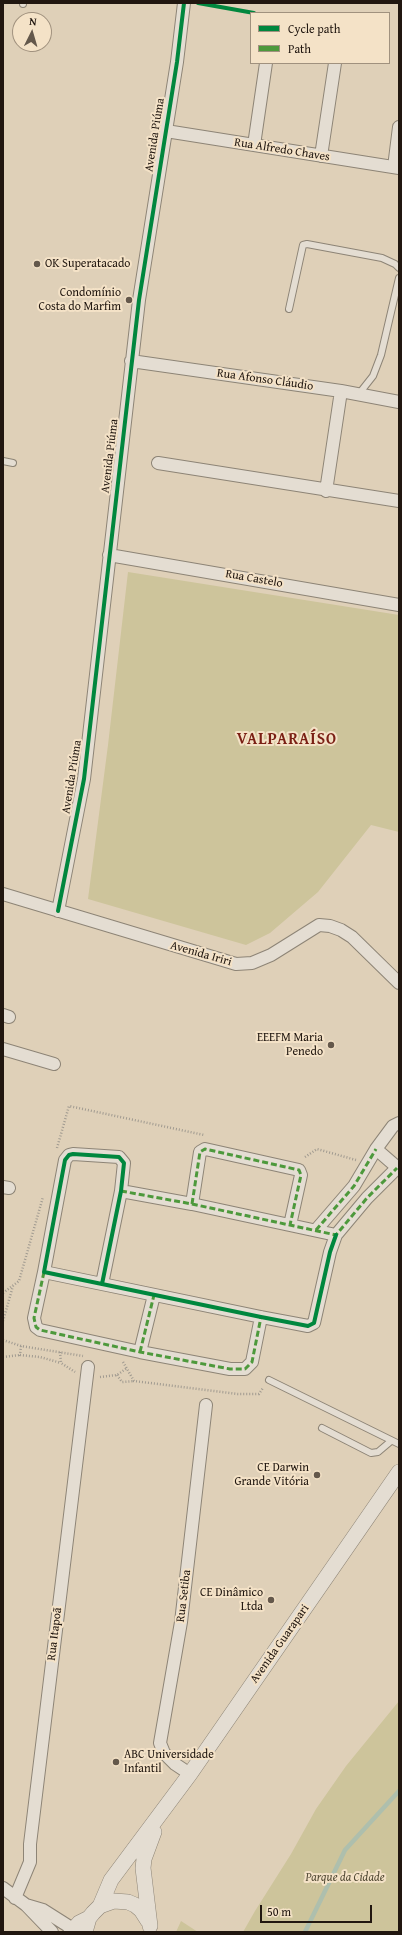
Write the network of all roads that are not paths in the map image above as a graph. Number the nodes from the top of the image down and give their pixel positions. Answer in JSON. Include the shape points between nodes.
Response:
{"nodes":[{"id":1,"x":184,"y":3,"type":"edge"},
{"id":2,"x":266,"y":64,"type":"edge"},
{"id":3,"x":335,"y":64,"type":"edge"},
{"id":4,"x":399,"y":127,"type":"edge"},
{"id":5,"x":166,"y":132,"type":"junction"},
{"id":6,"x":254,"y":145,"type":"junction"},
{"id":7,"x":321,"y":156,"type":"junction"},
{"id":8,"x":396,"y":168,"type":"edge"},
{"id":9,"x":399,"y":268,"type":"edge"},
{"id":10,"x":399,"y":278,"type":"edge"},
{"id":11,"x":289,"y":309,"type":"dead end"},
{"id":12,"x":131,"y":360,"type":"junction"},
{"id":13,"x":341,"y":391,"type":"junction"},
{"id":14,"x":358,"y":394,"type":"junction"},
{"id":15,"x":399,"y":402,"type":"edge"},
{"id":16,"x":3,"y":460,"type":"edge"},
{"id":17,"x":13,"y":463,"type":"dead end"},
{"id":18,"x":158,"y":463,"type":"dead end"},
{"id":19,"x":326,"y":491,"type":"junction"},
{"id":20,"x":399,"y":502,"type":"edge"},
{"id":21,"x":109,"y":555,"type":"junction"},
{"id":22,"x":399,"y":605,"type":"edge"},
{"id":23,"x":3,"y":894,"type":"edge"},
{"id":24,"x":58,"y":911,"type":"junction"},
{"id":25,"x":399,"y":983,"type":"edge"},
{"id":26,"x":3,"y":1049,"type":"edge"},
{"id":27,"x":54,"y":1064,"type":"dead end"},
{"id":28,"x":399,"y":1118,"type":"edge"},
{"id":29,"x":399,"y":1123,"type":"edge"},
{"id":30,"x":376,"y":1149,"type":"junction"},
{"id":31,"x":398,"y":1168,"type":"edge"},
{"id":32,"x":121,"y":1191,"type":"junction"},
{"id":33,"x":192,"y":1204,"type":"junction"},
{"id":34,"x":290,"y":1225,"type":"junction"},
{"id":35,"x":316,"y":1230,"type":"junction"},
{"id":36,"x":336,"y":1235,"type":"junction"},
{"id":37,"x":44,"y":1272,"type":"junction"},
{"id":38,"x":102,"y":1284,"type":"junction"},
{"id":39,"x":154,"y":1295,"type":"junction"},
{"id":40,"x":261,"y":1317,"type":"junction"},
{"id":41,"x":140,"y":1352,"type":"junction"},
{"id":42,"x":86,"y":1361,"type":"road end"},
{"id":43,"x":269,"y":1380,"type":"road end"},
{"id":44,"x":206,"y":1405,"type":"dead end"},
{"id":45,"x":322,"y":1428,"type":"dead end"},
{"id":46,"x":391,"y":1440,"type":"junction"},
{"id":47,"x":399,"y":1444,"type":"edge"},
{"id":48,"x":399,"y":1472,"type":"edge"},
{"id":49,"x":190,"y":1774,"type":"junction"},
{"id":50,"x":160,"y":1816,"type":"junction"},
{"id":51,"x":3,"y":1888,"type":"edge"},
{"id":52,"x":15,"y":1898,"type":"junction"},
{"id":53,"x":26,"y":1905,"type":"junction"},
{"id":54,"x":100,"y":1906,"type":"junction"},
{"id":55,"x":79,"y":1928,"type":"edge"},
{"id":56,"x":150,"y":1929,"type":"edge"},
{"id":57,"x":52,"y":1932,"type":"edge"}],
"edges":[{"from":1,"to":5,"type":"street","name":"Avenida Piúma"},
{"from":2,"to":6,"type":"street"},
{"from":3,"to":7,"type":"street"},
{"from":4,"to":8,"type":"street"},
{"from":5,"to":6,"type":"street","name":"Rua Alfredo Chaves"},
{"from":5,"to":12,"type":"street","name":"Avenida Piúma"},
{"from":6,"to":7,"type":"street","name":"Rua Alfredo Chaves"},
{"from":7,"to":8,"type":"street","name":"Rua Alfredo Chaves"},
{"from":9,"to":11,"type":"lane","via":[[382,258],[303,245]]},
{"from":10,"to":14,"type":"lane","via":[[381,355],[373,376]]},
{"from":12,"to":13,"type":"street","name":"Rua Afonso Cláudio"},
{"from":12,"to":21,"type":"street","name":"Avenida Piúma"},
{"from":13,"to":14,"type":"street","name":"Rua Afonso Cláudio"},
{"from":13,"to":19,"type":"street"},
{"from":14,"to":15,"type":"street","name":"Rua Afonso Cláudio"},
{"from":16,"to":17,"type":"lane"},
{"from":18,"to":19,"type":"street"},
{"from":19,"to":20,"type":"street"},
{"from":21,"to":22,"type":"street","name":"Rua Castelo"},
{"from":21,"to":24,"type":"street","name":"Avenida Piúma","via":[[84,779]]},
{"from":23,"to":24,"type":"street","name":"Avenida Iriri"},
{"from":24,"to":25,"type":"street","name":"Avenida Iriri","via":[[236,964],[252,963],[271,955],[319,925],[330,926],[352,938]]},
{"from":26,"to":27,"type":"street"},
{"from":28,"to":29,"type":"street"},
{"from":29,"to":30,"type":"street"},
{"from":30,"to":31,"type":"street"},
{"from":30,"to":35,"type":"street","via":[[354,1186]]},
{"from":31,"to":36,"type":"street","via":[[367,1198]]},
{"from":32,"to":33,"type":"street"},
{"from":32,"to":37,"type":"street","via":[[124,1162],[122,1159],[78,1153],[69,1155],[65,1160]]},
{"from":32,"to":38,"type":"street"},
{"from":33,"to":34,"type":"street"},
{"from":33,"to":34,"type":"street","via":[[200,1152],[212,1151],[299,1170],[301,1172]]},
{"from":34,"to":35,"type":"street"},
{"from":35,"to":36,"type":"street"},
{"from":36,"to":40,"type":"street","via":[[313,1325]]},
{"from":37,"to":38,"type":"street"},
{"from":37,"to":41,"type":"street","via":[[34,1318],[36,1327]]},
{"from":38,"to":39,"type":"street"},
{"from":39,"to":40,"type":"street"},
{"from":39,"to":41,"type":"street"},
{"from":40,"to":41,"type":"street","via":[[252,1362],[245,1369],[230,1369]]},
{"from":42,"to":52,"type":"street","name":"Rua Itapoã","via":[[30,1862]]},
{"from":43,"to":46,"type":"lane"},
{"from":44,"to":49,"type":"street","name":"Rua Setiba","via":[[181,1622],[160,1743],[164,1753]]},
{"from":45,"to":46,"type":"lane","via":[[371,1453],[378,1452]]},
{"from":46,"to":47,"type":"lane"},
{"from":48,"to":49,"type":"street","name":"Avenida Guarapari"},
{"from":49,"to":50,"type":"street","name":"Avenida Guarapari"},
{"from":50,"to":54,"type":"street","name":"Avenida Guarapari","via":[[112,1880]]},
{"from":50,"to":56,"type":"street","name":"Avenida Guarapari","via":[[142,1868]]},
{"from":51,"to":52,"type":"street"},
{"from":52,"to":53,"type":"street"},
{"from":53,"to":55,"type":"street","via":[[43,1910]]},
{"from":53,"to":57,"type":"street"},
{"from":54,"to":55,"type":"street","name":"Avenida Guarapari"},
{"from":54,"to":56,"type":"street","via":[[114,1901],[128,1902],[147,1917]]}]}
